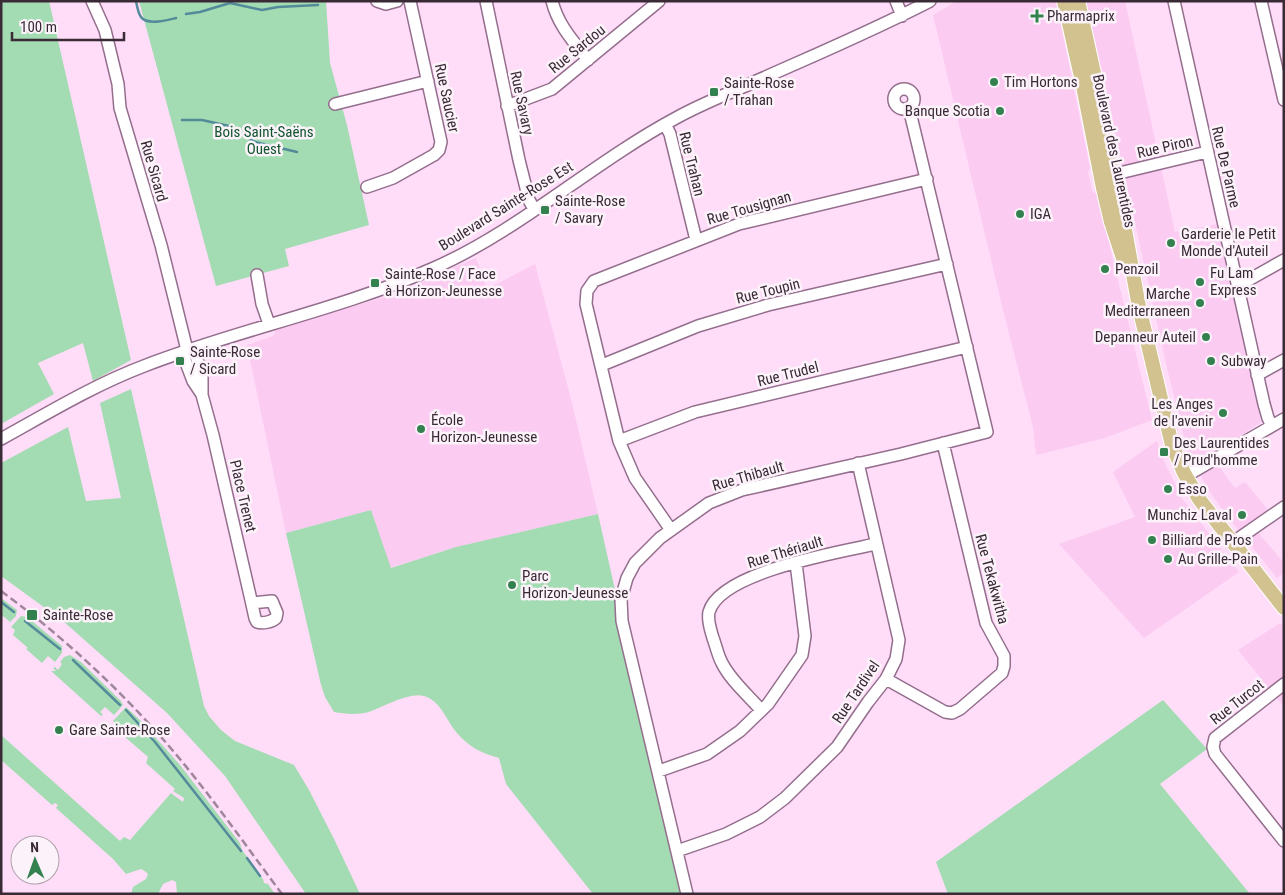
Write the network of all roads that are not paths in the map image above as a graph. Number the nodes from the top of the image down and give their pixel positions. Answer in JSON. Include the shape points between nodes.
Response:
{"nodes":[{"id":1,"x":92,"y":1,"type":"edge"},
{"id":2,"x":377,"y":1,"type":"edge"},
{"id":3,"x":397,"y":1,"type":"edge"},
{"id":4,"x":410,"y":1,"type":"edge"},
{"id":5,"x":486,"y":1,"type":"edge"},
{"id":6,"x":552,"y":1,"type":"edge"},
{"id":7,"x":659,"y":1,"type":"edge"},
{"id":8,"x":896,"y":1,"type":"edge"},
{"id":9,"x":930,"y":1,"type":"edge"},
{"id":10,"x":1064,"y":1,"type":"edge"},
{"id":11,"x":1078,"y":1,"type":"edge"},
{"id":12,"x":1174,"y":1,"type":"edge"},
{"id":13,"x":1261,"y":1,"type":"edge"},
{"id":14,"x":902,"y":16,"type":"junction"},
{"id":15,"x":588,"y":60,"type":"junction"},
{"id":16,"x":428,"y":81,"type":"junction"},
{"id":17,"x":1284,"y":100,"type":"edge"},
{"id":18,"x":334,"y":104,"type":"dead end"},
{"id":19,"x":507,"y":106,"type":"junction"},
{"id":20,"x":909,"y":108,"type":"dead end"},
{"id":21,"x":666,"y":124,"type":"junction"},
{"id":22,"x":1207,"y":152,"type":"junction"},
{"id":23,"x":1107,"y":176,"type":"junction"},
{"id":24,"x":926,"y":179,"type":"junction"},
{"id":25,"x":366,"y":187,"type":"dead end"},
{"id":26,"x":534,"y":209,"type":"junction"},
{"id":27,"x":696,"y":240,"type":"junction"},
{"id":28,"x":1284,"y":260,"type":"edge"},
{"id":29,"x":947,"y":264,"type":"junction"},
{"id":30,"x":257,"y":275,"type":"dead end"},
{"id":31,"x":1238,"y":286,"type":"junction"},
{"id":32,"x":270,"y":324,"type":"junction"},
{"id":33,"x":967,"y":347,"type":"junction"},
{"id":34,"x":187,"y":350,"type":"junction"},
{"id":35,"x":1284,"y":360,"type":"edge"},
{"id":36,"x":602,"y":365,"type":"junction"},
{"id":37,"x":1258,"y":375,"type":"junction"},
{"id":38,"x":1284,"y":419,"type":"edge"},
{"id":39,"x":1272,"y":426,"type":"junction"},
{"id":40,"x":1,"y":439,"type":"edge"},
{"id":41,"x":619,"y":441,"type":"junction"},
{"id":42,"x":943,"y":443,"type":"junction"},
{"id":43,"x":858,"y":463,"type":"junction"},
{"id":44,"x":1186,"y":476,"type":"junction"},
{"id":45,"x":1284,"y":507,"type":"edge"},
{"id":46,"x":671,"y":530,"type":"junction"},
{"id":47,"x":1232,"y":543,"type":"junction"},
{"id":48,"x":876,"y":544,"type":"junction"},
{"id":49,"x":796,"y":563,"type":"junction"},
{"id":50,"x":252,"y":603,"type":"dead end"},
{"id":51,"x":1284,"y":608,"type":"edge"},
{"id":52,"x":886,"y":679,"type":"junction"},
{"id":53,"x":1284,"y":684,"type":"edge"},
{"id":54,"x":761,"y":710,"type":"junction"},
{"id":55,"x":658,"y":772,"type":"junction"},
{"id":56,"x":1284,"y":841,"type":"edge"},
{"id":57,"x":677,"y":851,"type":"junction"},
{"id":58,"x":687,"y":894,"type":"edge"}],
"edges":[{"from":1,"to":34,"type":"street","name":"Rue Sicard","via":[[105,30],[118,84],[120,108],[161,245]]},
{"from":2,"to":3,"type":"street","via":[[386,4]]},
{"from":4,"to":16,"type":"street","name":"Rue Saucier"},
{"from":5,"to":19,"type":"street","name":"Rue Savary"},
{"from":6,"to":15,"type":"street","via":[[563,30]]},
{"from":7,"to":15,"type":"street","name":"Rue Sardou"},
{"from":8,"to":14,"type":"street"},
{"from":9,"to":14,"type":"street","name":"Boulevard Sainte-Rose Est"},
{"from":10,"to":23,"type":"main road","name":"Boulevard des Laurentides"},
{"from":11,"to":23,"type":"main road","name":"Boulevard des Laurentides","via":[[1103,129]]},
{"from":12,"to":22,"type":"street","name":"Rue De Parme"},
{"from":13,"to":17,"type":"street"},
{"from":14,"to":21,"type":"street","name":"Boulevard Sainte-Rose Est"},
{"from":15,"to":19,"type":"street","name":"Rue Sardou","via":[[552,90]]},
{"from":16,"to":18,"type":"street"},
{"from":16,"to":25,"type":"street","name":"Rue Saucier","via":[[441,142],[439,150],[434,156],[393,178]]},
{"from":19,"to":26,"type":"street","name":"Rue Savary","via":[[529,200]]},
{"from":20,"to":24,"type":"street"},
{"from":21,"to":26,"type":"street","name":"Boulevard Sainte-Rose Est"},
{"from":21,"to":27,"type":"street","name":"Rue Trahan"},
{"from":22,"to":23,"type":"street","name":"Rue Piron"},
{"from":22,"to":31,"type":"street","name":"Rue De Parme"},
{"from":23,"to":44,"type":"main road","name":"Boulevard des Laurentides","via":[[1123,219],[1139,307],[1168,430]]},
{"from":24,"to":27,"type":"street","name":"Rue Tousignan","via":[[745,222]]},
{"from":24,"to":29,"type":"street"},
{"from":26,"to":32,"type":"street","name":"Boulevard Sainte-Rose Est","via":[[435,268],[367,294]]},
{"from":27,"to":36,"type":"street","name":"Rue Tousignan","via":[[594,281],[587,290],[586,304]]},
{"from":28,"to":31,"type":"street"},
{"from":29,"to":33,"type":"street"},
{"from":29,"to":36,"type":"street","name":"Rue Toupin","via":[[768,305],[698,326]]},
{"from":30,"to":32,"type":"street","via":[[262,304]]},
{"from":31,"to":37,"type":"street","name":"Rue De Parme"},
{"from":32,"to":34,"type":"street","name":"Boulevard Sainte-Rose Est"},
{"from":33,"to":41,"type":"street","name":"Rue Trudel","via":[[696,412]]},
{"from":33,"to":42,"type":"street","name":"Rue Thibault","via":[[987,432]]},
{"from":34,"to":40,"type":"street","name":"Boulevard Sainte-Rose Est","via":[[92,389]]},
{"from":34,"to":50,"type":"street","name":"Place Trenet","via":[[193,381],[202,395],[215,441]]},
{"from":35,"to":37,"type":"street"},
{"from":36,"to":41,"type":"street","name":"Rue Tousignan"},
{"from":37,"to":39,"type":"street","name":"Rue De Parme","via":[[1266,415]]},
{"from":38,"to":39,"type":"street"},
{"from":39,"to":44,"type":"street"},
{"from":41,"to":46,"type":"street","name":"Rue Tousignan","via":[[635,478]]},
{"from":42,"to":43,"type":"street","name":"Rue Thibault"},
{"from":42,"to":52,"type":"street","name":"Rue Tekakwitha","via":[[986,623],[1004,656],[1004,666],[1002,672],[952,713]]},
{"from":43,"to":46,"type":"street","name":"Rue Thibault","via":[[742,490],[708,503]]},
{"from":43,"to":48,"type":"street","name":"Rue Tardivel"},
{"from":44,"to":47,"type":"main road","name":"Boulevard des Laurentides"},
{"from":45,"to":47,"type":"street"},
{"from":46,"to":55,"type":"street","name":"Rue Thibault","via":[[635,564],[621,599],[622,621]]},
{"from":47,"to":51,"type":"main road","name":"Boulevard des Laurentides"},
{"from":48,"to":49,"type":"street","name":"Rue Thériault"},
{"from":48,"to":52,"type":"street","name":"Rue Tardivel","via":[[899,640],[896,658]]},
{"from":49,"to":54,"type":"street","via":[[805,636],[802,655]]},
{"from":49,"to":54,"type":"street","name":"Rue Thériault","via":[[736,584],[714,601],[708,614],[722,663],[732,679]]},
{"from":52,"to":57,"type":"street","name":"Rue Tardivel","via":[[837,747],[785,798],[760,817],[726,834]]},
{"from":53,"to":56,"type":"street","name":"Rue Turcot","via":[[1215,738],[1213,747],[1215,754]]},
{"from":54,"to":55,"type":"street","via":[[707,754]]},
{"from":55,"to":57,"type":"street","name":"Rue Thibault"},
{"from":57,"to":58,"type":"street","name":"Rue Thibault"}]}
